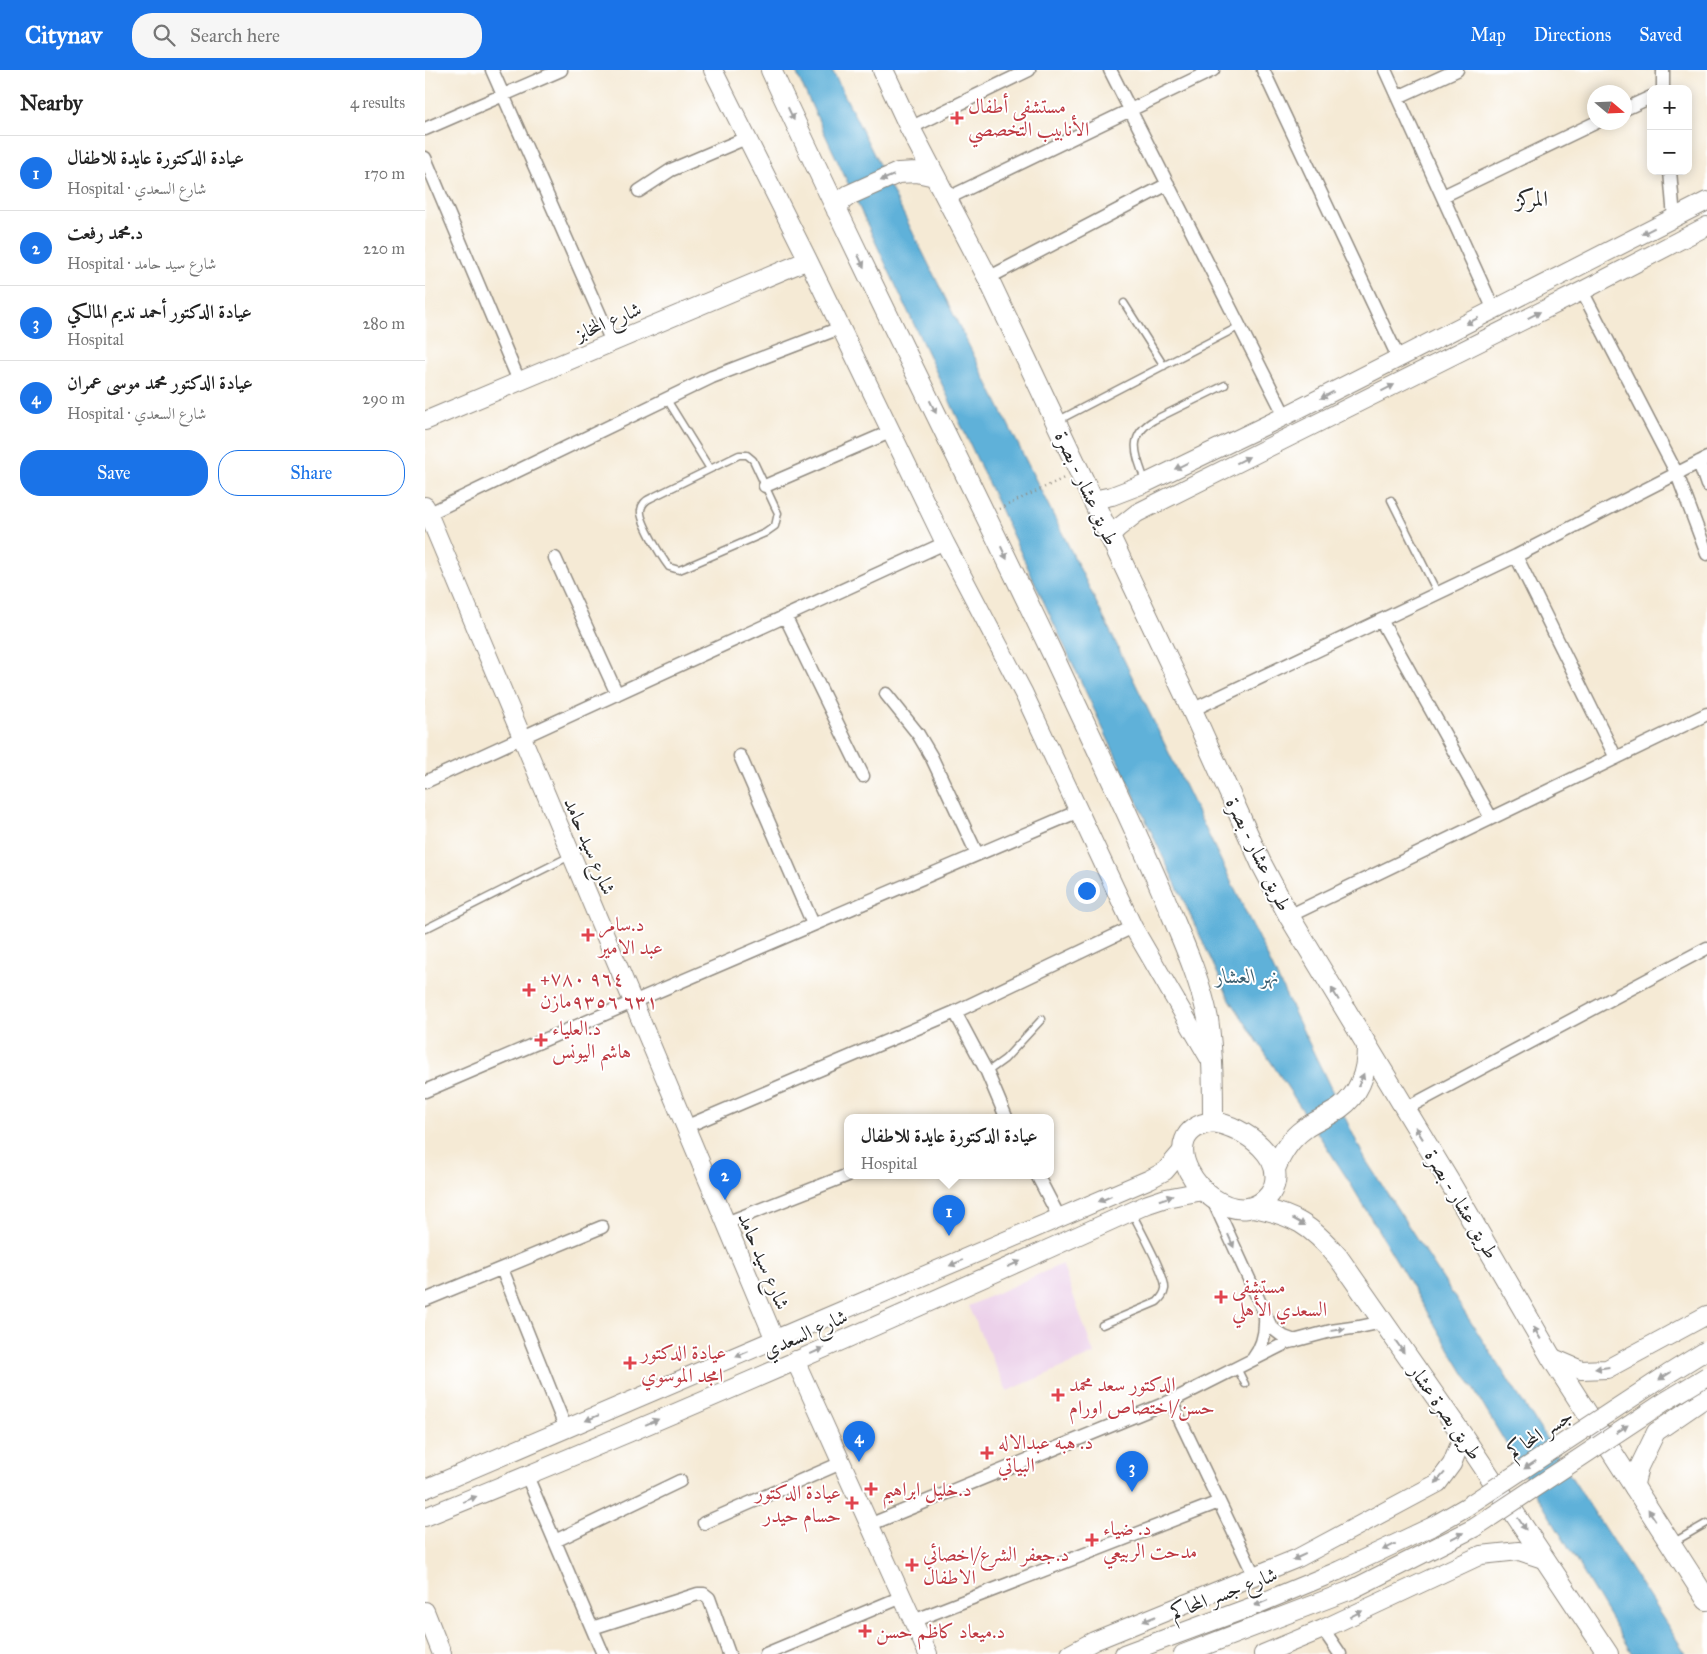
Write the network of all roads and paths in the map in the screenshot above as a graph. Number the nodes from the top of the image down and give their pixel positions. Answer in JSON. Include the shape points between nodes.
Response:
{"nodes":[{"id":1,"x":492,"y":70,"type":"edge"},
{"id":2,"x":561,"y":70,"type":"edge"},
{"id":3,"x":713,"y":70,"type":"edge"},
{"id":4,"x":771,"y":70,"type":"edge"},
{"id":5,"x":883,"y":70,"type":"edge"},
{"id":6,"x":1029,"y":70,"type":"edge"},
{"id":7,"x":1110,"y":70,"type":"edge"},
{"id":8,"x":1213,"y":70,"type":"edge"},
{"id":9,"x":1263,"y":70,"type":"edge"},
{"id":10,"x":1385,"y":70,"type":"edge"},
{"id":11,"x":1457,"y":70,"type":"edge"},
{"id":12,"x":1663,"y":70,"type":"edge"},
{"id":13,"x":1663,"y":85,"type":"edge"},
{"id":14,"x":503,"y":96,"type":"junction"},
{"id":15,"x":1398,"y":97,"type":"junction"},
{"id":16,"x":1647,"y":99,"type":"edge"},
{"id":17,"x":1632,"y":106,"type":"edge"},
{"id":18,"x":1130,"y":110,"type":"junction"},
{"id":19,"x":426,"y":127,"type":"edge"},
{"id":20,"x":1587,"y":127,"type":"edge"},
{"id":21,"x":910,"y":128,"type":"junction"},
{"id":22,"x":746,"y":138,"type":"junction"},
{"id":23,"x":425,"y":158,"type":"edge"},
{"id":24,"x":1670,"y":175,"type":"edge"},
{"id":25,"x":935,"y":176,"type":"junction"},
{"id":26,"x":1168,"y":184,"type":"junction"},
{"id":27,"x":639,"y":191,"type":"dead end"},
{"id":28,"x":1443,"y":196,"type":"junction"},
{"id":29,"x":946,"y":199,"type":"junction"},
{"id":30,"x":1707,"y":201,"type":"edge"},
{"id":31,"x":837,"y":211,"type":"junction"},
{"id":32,"x":1674,"y":218,"type":"junction"},
{"id":33,"x":1707,"y":226,"type":"edge"},
{"id":34,"x":808,"y":260,"type":"junction"},
{"id":35,"x":1571,"y":270,"type":"junction"},
{"id":36,"x":988,"y":278,"type":"junction"},
{"id":37,"x":1582,"y":291,"type":"junction"},
{"id":38,"x":1125,"y":303,"type":"dead end"},
{"id":39,"x":1494,"y":310,"type":"junction"},
{"id":40,"x":1240,"y":326,"type":"junction"},
{"id":41,"x":840,"y":328,"type":"junction"},
{"id":42,"x":612,"y":342,"type":"junction"},
{"id":43,"x":1399,"y":359,"type":"junction"},
{"id":44,"x":1164,"y":366,"type":"junction"},
{"id":45,"x":519,"y":381,"type":"junction"},
{"id":46,"x":1225,"y":385,"type":"dead end"},
{"id":47,"x":666,"y":398,"type":"junction"},
{"id":48,"x":1285,"y":416,"type":"junction"},
{"id":49,"x":425,"y":421,"type":"edge"},
{"id":50,"x":1056,"y":422,"type":"junction"},
{"id":51,"x":891,"y":432,"type":"junction"},
{"id":52,"x":1703,"y":460,"type":"edge"},
{"id":53,"x":710,"y":469,"type":"junction"},
{"id":54,"x":1677,"y":474,"type":"junction"},
{"id":55,"x":1069,"y":475,"type":"dead end"},
{"id":56,"x":1146,"y":483,"type":"junction"},
{"id":57,"x":1707,"y":485,"type":"edge"},
{"id":58,"x":765,"y":486,"type":"junction"},
{"id":59,"x":1093,"y":500,"type":"junction"},
{"id":60,"x":1391,"y":500,"type":"dead end"},
{"id":61,"x":998,"y":509,"type":"dead end"},
{"id":62,"x":427,"y":510,"type":"edge"},
{"id":63,"x":1110,"y":536,"type":"junction"},
{"id":64,"x":945,"y":543,"type":"junction"},
{"id":65,"x":1707,"y":554,"type":"edge"},
{"id":66,"x":1516,"y":556,"type":"junction"},
{"id":67,"x":555,"y":558,"type":"dead end"},
{"id":68,"x":1438,"y":594,"type":"junction"},
{"id":69,"x":785,"y":616,"type":"junction"},
{"id":70,"x":1381,"y":620,"type":"junction"},
{"id":71,"x":617,"y":694,"type":"junction"},
{"id":72,"x":886,"y":694,"type":"dead end"},
{"id":73,"x":1192,"y":710,"type":"junction"},
{"id":74,"x":1707,"y":714,"type":"edge"},
{"id":75,"x":522,"y":738,"type":"junction"},
{"id":76,"x":740,"y":756,"type":"dead end"},
{"id":77,"x":1616,"y":758,"type":"junction"},
{"id":78,"x":863,"y":776,"type":"dead end"},
{"id":79,"x":425,"y":782,"type":"edge"},
{"id":80,"x":1079,"y":811,"type":"junction"},
{"id":81,"x":1491,"y":818,"type":"junction"},
{"id":82,"x":977,"y":854,"type":"junction"},
{"id":83,"x":571,"y":855,"type":"junction"},
{"id":84,"x":1289,"y":916,"type":"junction"},
{"id":85,"x":813,"y":924,"type":"junction"},
{"id":86,"x":1133,"y":927,"type":"junction"},
{"id":87,"x":425,"y":929,"type":"edge"},
{"id":88,"x":1707,"y":948,"type":"edge"},
{"id":89,"x":633,"y":1002,"type":"junction"},
{"id":90,"x":955,"y":1012,"type":"junction"},
{"id":91,"x":1042,"y":1019,"type":"dead end"},
{"id":92,"x":1367,"y":1047,"type":"junction"},
{"id":93,"x":1212,"y":1063,"type":"junction"},
{"id":94,"x":987,"y":1072,"type":"junction"},
{"id":95,"x":425,"y":1091,"type":"edge"},
{"id":96,"x":1405,"y":1109,"type":"junction"},
{"id":97,"x":1000,"y":1114,"type":"edge"},
{"id":98,"x":1213,"y":1122,"type":"junction"},
{"id":99,"x":685,"y":1128,"type":"junction"},
{"id":100,"x":1183,"y":1150,"type":"junction"},
{"id":101,"x":1275,"y":1169,"type":"junction"},
{"id":102,"x":844,"y":1177,"type":"edge"},
{"id":103,"x":1039,"y":1179,"type":"edge"},
{"id":104,"x":1207,"y":1194,"type":"junction"},
{"id":105,"x":1253,"y":1207,"type":"junction"},
{"id":106,"x":1131,"y":1212,"type":"junction"},
{"id":107,"x":1060,"y":1219,"type":"junction"},
{"id":108,"x":726,"y":1223,"type":"junction"},
{"id":109,"x":602,"y":1227,"type":"dead end"},
{"id":110,"x":501,"y":1269,"type":"junction"},
{"id":111,"x":425,"y":1300,"type":"edge"},
{"id":112,"x":1264,"y":1314,"type":"junction"},
{"id":113,"x":1707,"y":1315,"type":"edge"},
{"id":114,"x":1383,"y":1322,"type":"junction"},
{"id":115,"x":1102,"y":1325,"type":"dead end"},
{"id":116,"x":775,"y":1340,"type":"junction"},
{"id":117,"x":1295,"y":1341,"type":"junction"},
{"id":118,"x":1707,"y":1350,"type":"edge"},
{"id":119,"x":1551,"y":1356,"type":"junction"},
{"id":120,"x":795,"y":1360,"type":"junction"},
{"id":121,"x":1251,"y":1361,"type":"junction"},
{"id":122,"x":1237,"y":1368,"type":"junction"},
{"id":123,"x":1707,"y":1376,"type":"edge"},
{"id":124,"x":1245,"y":1384,"type":"dead end"},
{"id":125,"x":1707,"y":1397,"type":"edge"},
{"id":126,"x":1171,"y":1401,"type":"junction"},
{"id":127,"x":566,"y":1429,"type":"junction"},
{"id":128,"x":1463,"y":1436,"type":"junction"},
{"id":129,"x":841,"y":1463,"type":"junction"},
{"id":130,"x":527,"y":1476,"type":"junction"},
{"id":131,"x":680,"y":1481,"type":"dead end"},
{"id":132,"x":1634,"y":1488,"type":"junction"},
{"id":133,"x":425,"y":1489,"type":"edge"},
{"id":134,"x":1219,"y":1502,"type":"junction"},
{"id":135,"x":425,"y":1517,"type":"edge"},
{"id":136,"x":704,"y":1523,"type":"dead end"},
{"id":137,"x":1707,"y":1523,"type":"edge"},
{"id":138,"x":869,"y":1525,"type":"junction"},
{"id":139,"x":555,"y":1541,"type":"junction"},
{"id":140,"x":1671,"y":1544,"type":"junction"},
{"id":141,"x":1546,"y":1560,"type":"junction"},
{"id":142,"x":1338,"y":1571,"type":"joint"},
{"id":143,"x":1254,"y":1576,"type":"junction"},
{"id":144,"x":902,"y":1597,"type":"junction"},
{"id":145,"x":1707,"y":1600,"type":"edge"},
{"id":146,"x":425,"y":1612,"type":"edge"},
{"id":147,"x":913,"y":1621,"type":"junction"},
{"id":148,"x":592,"y":1628,"type":"junction"},
{"id":149,"x":1323,"y":1629,"type":"junction"},
{"id":150,"x":442,"y":1654,"type":"edge"},
{"id":151,"x":603,"y":1654,"type":"edge"},
{"id":152,"x":729,"y":1654,"type":"edge"},
{"id":153,"x":766,"y":1654,"type":"edge"},
{"id":154,"x":928,"y":1654,"type":"edge"},
{"id":155,"x":1070,"y":1654,"type":"edge"},
{"id":156,"x":1124,"y":1654,"type":"edge"},
{"id":157,"x":1183,"y":1654,"type":"edge"},
{"id":158,"x":1263,"y":1654,"type":"edge"},
{"id":159,"x":1340,"y":1654,"type":"edge"},
{"id":160,"x":1608,"y":1654,"type":"edge"}],
"edges":[{"from":1,"to":14,"type":"street"},
{"from":2,"to":14,"type":"street"},
{"from":3,"to":22,"type":"main road"},
{"from":4,"to":31,"type":"main road","one_way":true},
{"from":5,"to":21,"type":"main road","name":"طريق عشار - بصرة"},
{"from":6,"to":21,"type":"street"},
{"from":7,"to":18,"type":"street"},
{"from":8,"to":18,"type":"street"},
{"from":9,"to":43,"type":"street"},
{"from":10,"to":15,"type":"street"},
{"from":11,"to":15,"type":"street"},
{"from":12,"to":13,"type":"street"},
{"from":14,"to":19,"type":"street"},
{"from":14,"to":42,"type":"street"},
{"from":15,"to":28,"type":"street"},
{"from":16,"to":17,"type":"street"},
{"from":18,"to":26,"type":"street"},
{"from":18,"to":29,"type":"street"},
{"from":20,"to":28,"type":"street"},
{"from":21,"to":25,"type":"main road","name":"طريق عشار - بصرة"},
{"from":22,"to":27,"type":"street","via":[[671,170]]},
{"from":22,"to":34,"type":"main road"},
{"from":23,"to":45,"type":"street"},
{"from":24,"to":32,"type":"street"},
{"from":25,"to":29,"type":"main road","name":"طريق عشار - بصرة"},
{"from":25,"to":31,"type":"main road","one_way":true,"via":[[917,172],[898,174],[849,195]]},
{"from":26,"to":36,"type":"street"},
{"from":26,"to":40,"type":"street"},
{"from":28,"to":39,"type":"street"},
{"from":29,"to":36,"type":"main road","name":"طريق عشار - بصرة"},
{"from":30,"to":32,"type":"main road"},
{"from":31,"to":93,"type":"main road","one_way":true,"via":[[1135,829],[1182,939],[1201,994]]},
{"from":32,"to":35,"type":"main road","one_way":true},
{"from":33,"to":37,"type":"main road"},
{"from":34,"to":41,"type":"main road"},
{"from":34,"to":42,"type":"main road","name":"شارع المخابز"},
{"from":35,"to":37,"type":"main road"},
{"from":35,"to":39,"type":"main road"},
{"from":36,"to":50,"type":"main road","name":"طريق عشار - بصرة"},
{"from":37,"to":54,"type":"street"},
{"from":63,"to":37,"type":"main road","one_way":true,"via":[[1143,510]]},
{"from":38,"to":44,"type":"lane"},
{"from":39,"to":43,"type":"main road","one_way":true},
{"from":40,"to":44,"type":"lane"},
{"from":40,"to":48,"type":"street"},
{"from":41,"to":47,"type":"street","via":[[712,376]]},
{"from":41,"to":51,"type":"main road"},
{"from":42,"to":45,"type":"main road","name":"شارع المخابز"},
{"from":43,"to":48,"type":"main road","one_way":true},
{"from":44,"to":50,"type":"lane"},
{"from":45,"to":49,"type":"main road","name":"شارع المخابز"},
{"from":46,"to":56,"type":"lane","via":[[1145,425],[1135,442],[1135,452]]},
{"from":47,"to":53,"type":"lane"},
{"from":47,"to":62,"type":"street"},
{"from":48,"to":56,"type":"main road","one_way":true},
{"from":50,"to":59,"type":"main road","name":"طريق عشار - بصرة"},
{"from":51,"to":58,"type":"street"},
{"from":51,"to":64,"type":"main road"},
{"from":52,"to":54,"type":"street"},
{"from":52,"to":57,"type":"street"},
{"from":53,"to":58,"type":"lane","via":[[739,455],[747,455],[753,460]]},
{"from":53,"to":58,"type":"lane","via":[[646,500],[641,509],[665,562],[673,570],[771,530],[778,513]]},
{"from":54,"to":65,"type":"street"},
{"from":54,"to":66,"type":"street"},
{"from":55,"to":61,"type":"path"},
{"from":56,"to":59,"type":"main road"},
{"from":59,"to":63,"type":"main road","name":"طريق عشار - بصرة"},
{"from":60,"to":68,"type":"lane"},
{"from":62,"to":75,"type":"main road","name":"شارع سيد حامد"},
{"from":63,"to":73,"type":"main road","name":"طريق عشار - بصرة"},
{"from":64,"to":69,"type":"street"},
{"from":64,"to":80,"type":"main road","via":[[1024,694]]},
{"from":66,"to":68,"type":"street"},
{"from":66,"to":77,"type":"street"},
{"from":67,"to":71,"type":"street"},
{"from":68,"to":70,"type":"street"},
{"from":69,"to":71,"type":"street"},
{"from":69,"to":78,"type":"street"},
{"from":70,"to":73,"type":"street"},
{"from":70,"to":81,"type":"street"},
{"from":71,"to":75,"type":"street"},
{"from":72,"to":82,"type":"street","via":[[918,734]]},
{"from":73,"to":84,"type":"main road","name":"طريق عشار - بصرة","via":[[1261,863]]},
{"from":74,"to":77,"type":"street"},
{"from":75,"to":79,"type":"street"},
{"from":75,"to":83,"type":"main road","name":"شارع سيد حامد"},
{"from":76,"to":85,"type":"street"},
{"from":77,"to":81,"type":"street"},
{"from":80,"to":82,"type":"street"},
{"from":80,"to":86,"type":"main road"},
{"from":81,"to":84,"type":"street"},
{"from":82,"to":85,"type":"street"},
{"from":83,"to":87,"type":"lane"},
{"from":83,"to":89,"type":"main road","name":"شارع سيد حامد"},
{"from":92,"to":84,"type":"main road","name":"طريق عشار - بصرة","one_way":true},
{"from":85,"to":89,"type":"street"},
{"from":86,"to":90,"type":"street"},
{"from":86,"to":93,"type":"main road"},
{"from":88,"to":96,"type":"street"},
{"from":89,"to":95,"type":"street"},
{"from":89,"to":99,"type":"main road","name":"شارع سيد حامد"},
{"from":90,"to":94,"type":"street"},
{"from":90,"to":99,"type":"street"},
{"from":91,"to":94,"type":"lane","via":[[1005,1059]]},
{"from":92,"to":96,"type":"main road","name":"طريق عشار - بصرة"},
{"from":101,"to":92,"type":"main road","one_way":true,"via":[[1283,1151],[1303,1129],[1351,1098],[1362,1080]]},
{"from":93,"to":98,"type":"main road"},
{"from":94,"to":97,"type":"street"},
{"from":119,"to":96,"type":"main road","name":"طريق عشار - بصرة","one_way":true},
{"from":98,"to":100,"type":"main road","via":[[1193,1130]]},
{"from":98,"to":101,"type":"main road","via":[[1231,1126],[1251,1137],[1268,1155]]},
{"from":99,"to":108,"type":"main road","name":"شارع سيد حامد"},
{"from":100,"to":104,"type":"main road","via":[[1185,1165]]},
{"from":100,"to":107,"type":"main road","name":"شارع السعدي","one_way":true,"via":[[1158,1176]]},
{"from":101,"to":105,"type":"main road","via":[[1271,1192]]},
{"from":102,"to":108,"type":"street"},
{"from":103,"to":107,"type":"street"},
{"from":104,"to":105,"type":"main road","via":[[1239,1208]]},
{"from":106,"to":104,"type":"main road","name":"شارع السعدي","one_way":true,"via":[[1166,1198]]},
{"from":104,"to":112,"type":"street","one_way":true},
{"from":105,"to":114,"type":"main road","name":"طريق بصرة عشار","one_way":true,"via":[[1278,1212],[1301,1222],[1322,1238]]},
{"from":106,"to":115,"type":"lane","via":[[1166,1287],[1157,1302]]},
{"from":120,"to":106,"type":"main road","name":"شارع السعدي","one_way":true},
{"from":107,"to":116,"type":"main road","name":"شارع السعدي","one_way":true},
{"from":108,"to":116,"type":"main road","name":"شارع سيد حامد"},
{"from":109,"to":110,"type":"street"},
{"from":110,"to":111,"type":"street"},
{"from":110,"to":127,"type":"street"},
{"from":112,"to":117,"type":"street","via":[[1277,1333]]},
{"from":112,"to":121,"type":"street","via":[[1265,1334]]},
{"from":113,"to":119,"type":"main road","one_way":true,"via":[[1607,1369],[1581,1370]]},
{"from":117,"to":114,"type":"street","one_way":true,"via":[[1331,1330]]},
{"from":114,"to":128,"type":"main road","name":"طريق بصرة عشار","one_way":true},
{"from":116,"to":127,"type":"main road","name":"شارع السعدي","one_way":true},
{"from":117,"to":121,"type":"street"},
{"from":118,"to":142,"type":"main road","name":"جسر المحاكم","one_way":true,"bridge":true,"via":[[1466,1507]]},
{"from":119,"to":132,"type":"main road","name":"طريق عشار - بصرة"},
{"from":120,"to":129,"type":"main road"},
{"from":130,"to":120,"type":"main road","name":"شارع السعدي","one_way":true},
{"from":121,"to":122,"type":"street"},
{"from":122,"to":124,"type":"lane"},
{"from":122,"to":126,"type":"street"},
{"from":157,"to":123,"type":"main road","one_way":true,"bridge":true,"via":[[1351,1590],[1474,1528]]},
{"from":125,"to":132,"type":"main road","via":[[1656,1432],[1639,1467]]},
{"from":126,"to":134,"type":"street"},
{"from":126,"to":138,"type":"street"},
{"from":127,"to":133,"type":"main road","name":"شارع السعدي"},
{"from":128,"to":141,"type":"main road","name":"طريق بصرة عشار","one_way":true},
{"from":128,"to":143,"type":"main road","one_way":true,"via":[[1451,1464],[1438,1483],[1298,1558]]},
{"from":129,"to":136,"type":"street"},
{"from":129,"to":138,"type":"main road"},
{"from":135,"to":130,"type":"main road","name":"شارع السعدي","one_way":true},
{"from":130,"to":139,"type":"street"},
{"from":131,"to":139,"type":"street"},
{"from":140,"to":132,"type":"main road","name":"طريق عشار - بصرة","one_way":true},
{"from":134,"to":143,"type":"street"},
{"from":134,"to":147,"type":"street"},
{"from":137,"to":140,"type":"lane"},
{"from":138,"to":144,"type":"main road"},
{"from":139,"to":148,"type":"street"},
{"from":140,"to":145,"type":"main road","name":"طريق عشار - بصرة"},
{"from":149,"to":141,"type":"main road","one_way":true,"via":[[1481,1555],[1519,1551]]},
{"from":141,"to":160,"type":"main road","name":"طريق بصرة عشار"},
{"from":142,"to":156,"type":"main road","name":"شارع جسر المحاكم","one_way":true},
{"from":143,"to":155,"type":"main road","one_way":true,"via":[[1094,1641]]},
{"from":144,"to":147,"type":"main road"},
{"from":144,"to":153,"type":"street"},
{"from":146,"to":150,"type":"main road"},
{"from":147,"to":154,"type":"main road"},
{"from":148,"to":151,"type":"street"},
{"from":148,"to":152,"type":"street","via":[[704,1594],[709,1598]]},
{"from":149,"to":158,"type":"main road"},
{"from":149,"to":159,"type":"street"}]}
